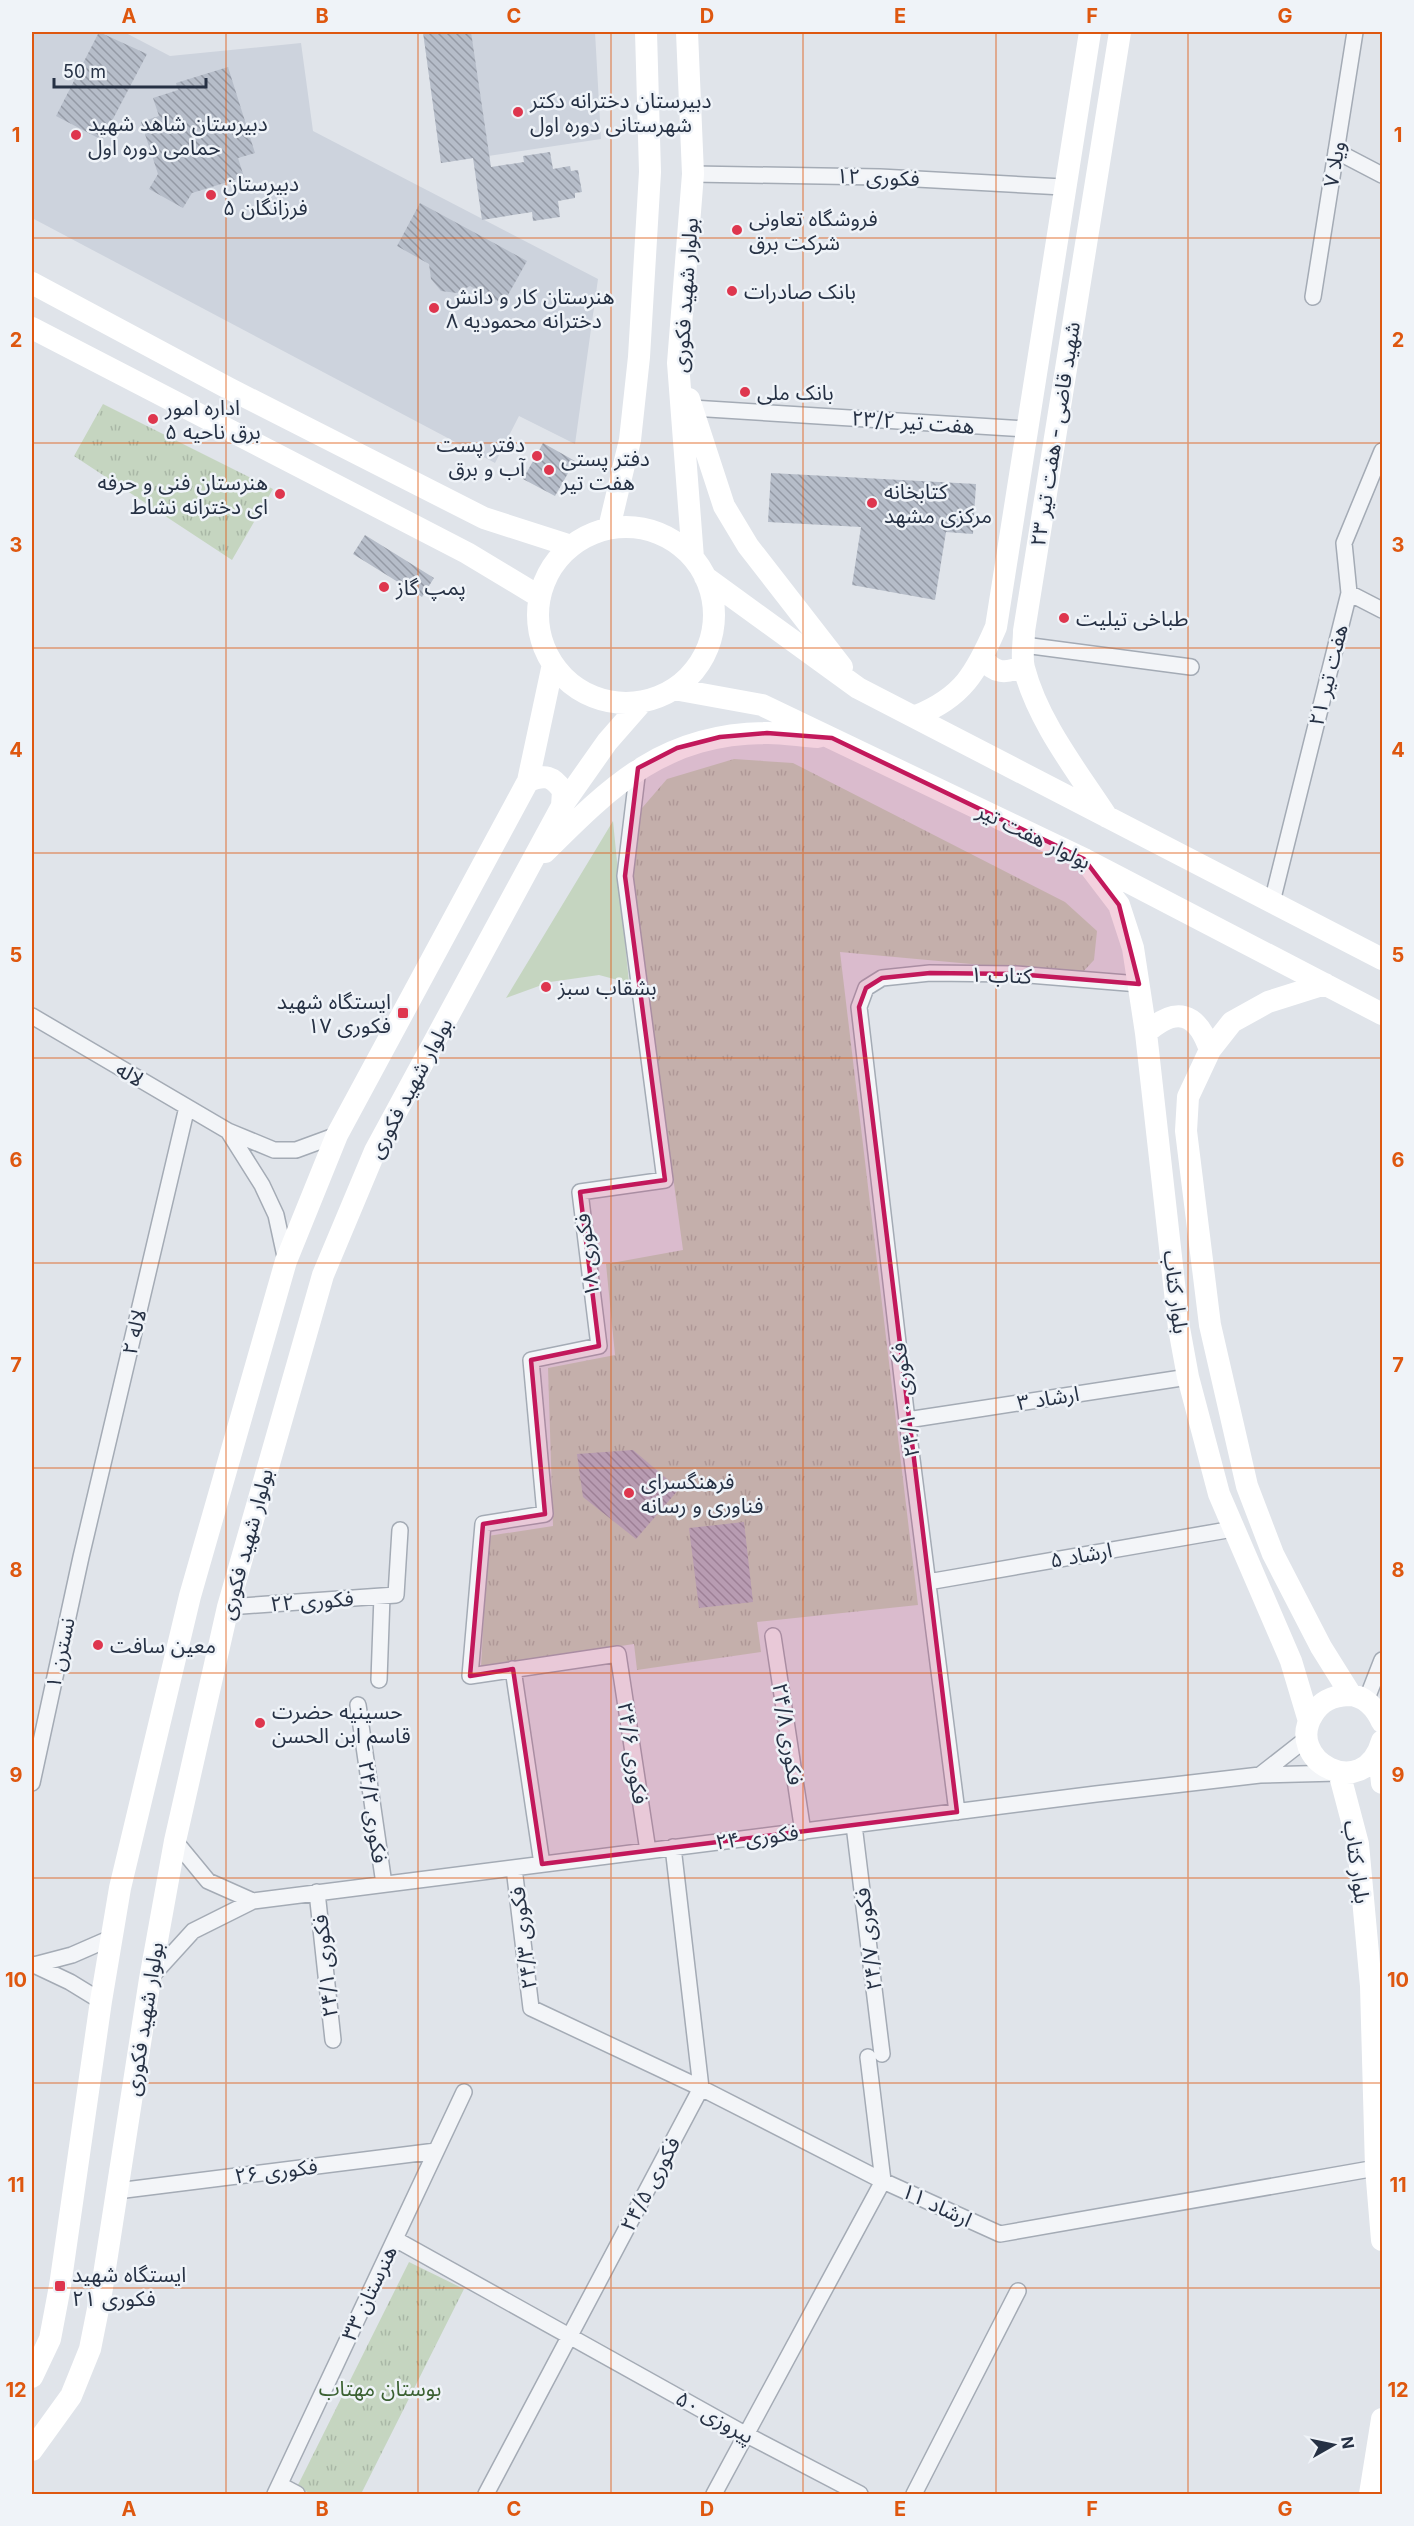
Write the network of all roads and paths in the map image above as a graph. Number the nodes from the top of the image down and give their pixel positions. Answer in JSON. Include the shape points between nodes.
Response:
{"nodes":[{"id":1,"x":646,"y":32,"type":"edge"},
{"id":2,"x":687,"y":32,"type":"edge"},
{"id":3,"x":1089,"y":32,"type":"edge"},
{"id":4,"x":1120,"y":32,"type":"edge"},
{"id":5,"x":1355,"y":32,"type":"edge"},
{"id":6,"x":1336,"y":151,"type":"junction"},
{"id":7,"x":693,"y":174,"type":"junction"},
{"id":8,"x":1383,"y":175,"type":"edge"},
{"id":9,"x":1063,"y":187,"type":"junction"},
{"id":10,"x":32,"y":283,"type":"edge"},
{"id":11,"x":1313,"y":297,"type":"dead end"},
{"id":12,"x":32,"y":328,"type":"edge"},
{"id":13,"x":678,"y":363,"type":"junction"},
{"id":14,"x":228,"y":388,"type":"junction"},
{"id":15,"x":692,"y":408,"type":"junction"},
{"id":16,"x":209,"y":421,"type":"junction"},
{"id":17,"x":1026,"y":429,"type":"junction"},
{"id":18,"x":1383,"y":451,"type":"edge"},
{"id":19,"x":609,"y":528,"type":"junction"},
{"id":20,"x":571,"y":546,"type":"junction"},
{"id":21,"x":693,"y":558,"type":"junction"},
{"id":22,"x":705,"y":578,"type":"junction"},
{"id":23,"x":1349,"y":592,"type":"junction"},
{"id":24,"x":540,"y":597,"type":"junction"},
{"id":25,"x":1383,"y":610,"type":"edge"},
{"id":26,"x":1023,"y":656,"type":"junction"},
{"id":27,"x":983,"y":658,"type":"junction"},
{"id":28,"x":553,"y":664,"type":"junction"},
{"id":29,"x":1191,"y":667,"type":"dead end"},
{"id":30,"x":858,"y":688,"type":"junction"},
{"id":31,"x":674,"y":689,"type":"junction"},
{"id":32,"x":642,"y":702,"type":"junction"},
{"id":33,"x":916,"y":716,"type":"junction"},
{"id":34,"x":832,"y":738,"type":"junction"},
{"id":35,"x":638,"y":768,"type":"junction"},
{"id":36,"x":528,"y":781,"type":"junction"},
{"id":37,"x":562,"y":806,"type":"junction"},
{"id":38,"x":1107,"y":817,"type":"junction"},
{"id":39,"x":1084,"y":859,"type":"junction"},
{"id":40,"x":525,"y":872,"type":"junction"},
{"id":41,"x":1272,"y":902,"type":"junction"},
{"id":42,"x":1383,"y":959,"type":"edge"},
{"id":43,"x":1139,"y":984,"type":"junction"},
{"id":44,"x":1325,"y":984,"type":"junction"},
{"id":45,"x":866,"y":988,"type":"joint"},
{"id":46,"x":1383,"y":1014,"type":"edge"},
{"id":47,"x":32,"y":1016,"type":"edge"},
{"id":48,"x":1146,"y":1033,"type":"junction"},
{"id":49,"x":1210,"y":1050,"type":"junction"},
{"id":50,"x":187,"y":1107,"type":"junction"},
{"id":51,"x":228,"y":1131,"type":"junction"},
{"id":52,"x":337,"y":1135,"type":"junction"},
{"id":53,"x":286,"y":1261,"type":"junction"},
{"id":54,"x":1188,"y":1377,"type":"junction"},
{"id":55,"x":907,"y":1420,"type":"junction"},
{"id":56,"x":1233,"y":1529,"type":"junction"},
{"id":57,"x":400,"y":1530,"type":"dead end"},
{"id":58,"x":81,"y":1557,"type":"joint"},
{"id":59,"x":928,"y":1582,"type":"junction"},
{"id":60,"x":389,"y":1595,"type":"junction"},
{"id":61,"x":228,"y":1607,"type":"junction"},
{"id":62,"x":773,"y":1636,"type":"dead end"},
{"id":63,"x":1383,"y":1660,"type":"edge"},
{"id":64,"x":513,"y":1669,"type":"junction"},
{"id":65,"x":379,"y":1680,"type":"dead end"},
{"id":66,"x":1359,"y":1698,"type":"junction"},
{"id":67,"x":358,"y":1705,"type":"dead end"},
{"id":68,"x":1383,"y":1722,"type":"edge"},
{"id":69,"x":1308,"y":1730,"type":"junction"},
{"id":70,"x":1381,"y":1747,"type":"edge"},
{"id":71,"x":1339,"y":1773,"type":"junction"},
{"id":72,"x":1260,"y":1775,"type":"junction"},
{"id":73,"x":32,"y":1783,"type":"edge"},
{"id":74,"x":1383,"y":1783,"type":"edge"},
{"id":75,"x":957,"y":1812,"type":"junction"},
{"id":76,"x":854,"y":1825,"type":"junction"},
{"id":77,"x":803,"y":1832,"type":"junction"},
{"id":78,"x":175,"y":1841,"type":"junction"},
{"id":79,"x":673,"y":1847,"type":"junction"},
{"id":80,"x":648,"y":1851,"type":"junction"},
{"id":81,"x":542,"y":1864,"type":"junction"},
{"id":82,"x":514,"y":1868,"type":"junction"},
{"id":83,"x":384,"y":1884,"type":"junction"},
{"id":84,"x":317,"y":1892,"type":"junction"},
{"id":85,"x":253,"y":1900,"type":"junction"},
{"id":86,"x":111,"y":1938,"type":"junction"},
{"id":87,"x":33,"y":1965,"type":"edge"},
{"id":88,"x":150,"y":1979,"type":"junction"},
{"id":89,"x":101,"y":2001,"type":"junction"},
{"id":90,"x":531,"y":2008,"type":"joint"},
{"id":91,"x":333,"y":2040,"type":"dead end"},
{"id":92,"x":701,"y":2088,"type":"junction"},
{"id":93,"x":464,"y":2092,"type":"dead end"},
{"id":94,"x":436,"y":2151,"type":"junction"},
{"id":95,"x":1376,"y":2168,"type":"junction"},
{"id":96,"x":883,"y":2181,"type":"junction"},
{"id":97,"x":117,"y":2191,"type":"junction"},
{"id":98,"x":395,"y":2239,"type":"junction"},
{"id":99,"x":1383,"y":2240,"type":"edge"},
{"id":100,"x":1018,"y":2291,"type":"dead end"},
{"id":101,"x":571,"y":2337,"type":"junction"},
{"id":102,"x":32,"y":2377,"type":"edge"},
{"id":103,"x":1383,"y":2419,"type":"edge"},
{"id":104,"x":745,"y":2433,"type":"junction"},
{"id":105,"x":32,"y":2450,"type":"edge"},
{"id":106,"x":277,"y":2490,"type":"edge"},
{"id":107,"x":297,"y":2494,"type":"edge"},
{"id":108,"x":486,"y":2494,"type":"edge"},
{"id":109,"x":714,"y":2494,"type":"edge"},
{"id":110,"x":860,"y":2494,"type":"edge"},
{"id":111,"x":914,"y":2494,"type":"edge"},
{"id":112,"x":1370,"y":2494,"type":"edge"}],
"edges":[{"from":1,"to":19,"type":"main road","name":"بولوار شهید فکوری","via":[[650,172],[639,357],[630,440]]},
{"from":2,"to":7,"type":"main road","name":"بولوار شهید فکوری"},
{"from":3,"to":9,"type":"main road","name":"شهید قاضی - هفت تیر ۲۳"},
{"from":4,"to":26,"type":"main road","name":"شهید قاضی - هفت تیر ۲۳"},
{"from":5,"to":6,"type":"street","name":"ویلا ۷"},
{"from":6,"to":8,"type":"street"},
{"from":6,"to":11,"type":"street","name":"ویلا ۷"},
{"from":7,"to":9,"type":"street","name":"فکوری ۱۲","via":[[880,177]]},
{"from":7,"to":13,"type":"main road","name":"بولوار شهید فکوری"},
{"from":9,"to":17,"type":"main road","name":"شهید قاضی - هفت تیر ۲۳"},
{"from":10,"to":14,"type":"main road"},
{"from":12,"to":16,"type":"main road"},
{"from":13,"to":15,"type":"main road"},
{"from":13,"to":21,"type":"main road","name":"بولوار شهید فکوری"},
{"from":14,"to":16,"type":"main road"},
{"from":14,"to":20,"type":"main road","via":[[484,518]]},
{"from":15,"to":17,"type":"street","name":"هفت تیر ۲۳/۲"},
{"from":15,"to":30,"type":"main road","via":[[724,506],[748,546]]},
{"from":16,"to":24,"type":"main road","via":[[467,553]]},
{"from":17,"to":27,"type":"main road","name":"شهید قاضی - هفت تیر ۲۳","via":[[996,627]]},
{"from":18,"to":23,"type":"street","name":"هفت تیر ۲۱","via":[[1344,543]]},
{"from":19,"to":20,"type":"main road"},
{"from":19,"to":21,"type":"main road","via":[[633,527],[656,532]]},
{"from":20,"to":24,"type":"main road","via":[[551,570]]},
{"from":21,"to":22,"type":"main road"},
{"from":22,"to":30,"type":"main road"},
{"from":22,"to":31,"type":"main road","via":[[712,599],[713,625],[707,650],[694,672]]},
{"from":23,"to":25,"type":"street"},
{"from":23,"to":41,"type":"street","name":"هفت تیر ۲۱"},
{"from":24,"to":28,"type":"main road","via":[[538,620]]},
{"from":26,"to":27,"type":"main road","via":[[1011,672],[991,669]]},
{"from":26,"to":29,"type":"street"},
{"from":26,"to":38,"type":"main road","via":[[1041,709]]},
{"from":27,"to":33,"type":"main road","name":"شهید قاضی - هفت تیر ۲۳","via":[[958,693],[941,706]]},
{"from":28,"to":32,"type":"main road","via":[[570,683],[592,697],[617,703]]},
{"from":28,"to":36,"type":"main road","name":"بولوار شهید فکوری"},
{"from":30,"to":33,"type":"main road"},
{"from":31,"to":32,"type":"main road"},
{"from":31,"to":34,"type":"main road","name":"بولوار هفت تیر","via":[[762,705]]},
{"from":32,"to":37,"type":"main road","name":"بولوار شهید فکوری","via":[[607,742]]},
{"from":33,"to":38,"type":"main road"},
{"from":34,"to":35,"type":"main road","via":[[767,733],[720,737],[676,748]]},
{"from":34,"to":39,"type":"main road","name":"بولوار هفت تیر"},
{"from":35,"to":40,"type":"main road","via":[[586,811]]},
{"from":35,"to":64,"type":"street","name":"فکوری ١٨","via":[[625,876],[665,1180],[580,1192],[598,1346],[531,1360],[545,1514],[483,1524],[470,1676]]},
{"from":36,"to":37,"type":"main road","via":[[541,776],[555,779],[563,791]]},
{"from":36,"to":52,"type":"main road","name":"بولوار شهید فکوری"},
{"from":37,"to":40,"type":"main road","name":"بولوار شهید فکوری"},
{"from":38,"to":41,"type":"main road"},
{"from":39,"to":43,"type":"main road","name":"بلوار کتاب","via":[[1119,906],[1133,948]]},
{"from":39,"to":44,"type":"main road","name":"بولوار هفت تیر"},
{"from":40,"to":61,"type":"main road","name":"بولوار شهید فکوری","via":[[375,1151],[323,1275]]},
{"from":41,"to":42,"type":"main road"},
{"from":43,"to":45,"type":"street","name":"کتاب ۱","via":[[1016,974],[930,973],[882,978]]},
{"from":43,"to":48,"type":"main road","name":"بلوار کتاب"},
{"from":44,"to":46,"type":"main road","name":"بولوار هفت تیر"},
{"from":44,"to":49,"type":"main road","name":"بلوار کتاب","via":[[1268,1002],[1232,1022]]},
{"from":45,"to":55,"type":"street","name":"فکوری ۲۴/۱۰","via":[[859,1007]]},
{"from":47,"to":50,"type":"street","name":"لاله"},
{"from":48,"to":49,"type":"main road","via":[[1162,1018],[1185,1017],[1203,1029]]},
{"from":48,"to":54,"type":"main road","name":"بلوار کتاب"},
{"from":49,"to":66,"type":"main road","name":"بلوار کتاب","via":[[1188,1097],[1186,1131],[1210,1326],[1247,1486],[1273,1554],[1321,1647]]},
{"from":50,"to":51,"type":"street","name":"لاله"},
{"from":50,"to":58,"type":"street","name":"لاله ۲"},
{"from":51,"to":52,"type":"street","name":"لاله","via":[[274,1150],[296,1150]]},
{"from":51,"to":53,"type":"street","name":"لاله","via":[[276,1215]]},
{"from":52,"to":53,"type":"main road","name":"بولوار شهید فکوری"},
{"from":53,"to":86,"type":"main road","name":"بولوار شهید فکوری","via":[[189,1596]]},
{"from":54,"to":55,"type":"street","name":"ارشاد ۳"},
{"from":54,"to":56,"type":"main road","name":"بلوار کتاب","via":[[1219,1494]]},
{"from":55,"to":59,"type":"street","name":"فکوری ۲۴/۱۰"},
{"from":56,"to":59,"type":"street","name":"ارشاد ۵"},
{"from":56,"to":69,"type":"main road","name":"بلوار کتاب","via":[[1291,1661]]},
{"from":57,"to":60,"type":"street"},
{"from":58,"to":73,"type":"street","name":"نسترن ۱"},
{"from":59,"to":75,"type":"street","name":"فکوری ۲۴/۱۰"},
{"from":60,"to":61,"type":"street","name":"فکوری ۲۲"},
{"from":60,"to":65,"type":"street"},
{"from":61,"to":78,"type":"main road","name":"بولوار شهید فکوری"},
{"from":62,"to":77,"type":"street","name":"فکوری ۲۴/۸"},
{"from":63,"to":66,"type":"street"},
{"from":64,"to":80,"type":"street","name":"فکوری ۲۴/۶","via":[[618,1654]]},
{"from":64,"to":81,"type":"street"},
{"from":66,"to":68,"type":"main road","name":"بلوار کتاب","via":[[1376,1710]]},
{"from":66,"to":69,"type":"main road","via":[[1333,1696],[1318,1706]]},
{"from":67,"to":83,"type":"street","name":"فکوری ۲۴/۲"},
{"from":69,"to":71,"type":"main road","name":"بلوار کتاب","via":[[1314,1756]]},
{"from":69,"to":72,"type":"street"},
{"from":70,"to":71,"type":"main road","via":[[1368,1765],[1354,1772]]},
{"from":70,"to":74,"type":"main road"},
{"from":71,"to":72,"type":"street","name":"فکوری ۲۴"},
{"from":71,"to":95,"type":"main road","name":"بلوار کتاب","via":[[1358,1844],[1371,1986]]},
{"from":72,"to":75,"type":"street","name":"فکوری ۲۴"},
{"from":75,"to":76,"type":"street","name":"فکوری ۲۴"},
{"from":76,"to":77,"type":"street","name":"فکوری ۲۴"},
{"from":76,"to":96,"type":"street","name":"فکوری ۲۴/۷"},
{"from":77,"to":79,"type":"street","name":"فکوری ۲۴"},
{"from":78,"to":85,"type":"street","via":[[208,1881]]},
{"from":78,"to":88,"type":"main road","name":"بولوار شهید فکوری"},
{"from":79,"to":80,"type":"street","name":"فکوری ۲۴"},
{"from":79,"to":92,"type":"street"},
{"from":80,"to":81,"type":"street","name":"فکوری ۲۴"},
{"from":81,"to":82,"type":"street","name":"فکوری ۲۴"},
{"from":82,"to":83,"type":"street","name":"فکوری ۲۴"},
{"from":82,"to":90,"type":"street","name":"فکوری ۲۴/۳"},
{"from":83,"to":84,"type":"street","name":"فکوری ۲۴"},
{"from":84,"to":85,"type":"street","name":"فکوری ۲۴"},
{"from":84,"to":91,"type":"street","name":"فکوری ۲۴/۱"},
{"from":85,"to":88,"type":"street","via":[[193,1931]]},
{"from":86,"to":87,"type":"street"},
{"from":86,"to":89,"type":"main road","name":"بولوار شهید فکوری"},
{"from":87,"to":89,"type":"street"},
{"from":88,"to":97,"type":"main road","name":"بولوار شهید فکوری"},
{"from":89,"to":102,"type":"main road","name":"بولوار شهید فکوری","via":[[58,2297],[50,2339]]},
{"from":90,"to":92,"type":"street","name":"ارشاد ۱۱"},
{"from":92,"to":96,"type":"street","name":"ارشاد ۱۱"},
{"from":92,"to":101,"type":"street","name":"فکوری ۲۴/۵"},
{"from":93,"to":94,"type":"street","name":"هنرستان ۳۳"},
{"from":94,"to":97,"type":"street","name":"فکوری ۲۶"},
{"from":94,"to":98,"type":"street","name":"هنرستان ۳۳"},
{"from":95,"to":96,"type":"street","name":"ارشاد ۱۱","via":[[1000,2234]]},
{"from":95,"to":99,"type":"main road","name":"بلوار کتاب"},
{"from":96,"to":104,"type":"street"},
{"from":97,"to":105,"type":"main road","name":"بولوار شهید فکوری","via":[[90,2349],[71,2396]]},
{"from":98,"to":101,"type":"street","name":"پیروزی ۵۰"},
{"from":98,"to":106,"type":"street","name":"هنرستان ۳۳"},
{"from":100,"to":111,"type":"street"},
{"from":101,"to":104,"type":"street","name":"پیروزی ۵۰"},
{"from":101,"to":108,"type":"street","name":"فکوری ۲۴/۵"},
{"from":103,"to":112,"type":"main road"},
{"from":104,"to":109,"type":"street"},
{"from":104,"to":110,"type":"street","name":"پیروزی ۵۰"},
{"from":106,"to":107,"type":"street"}]}
